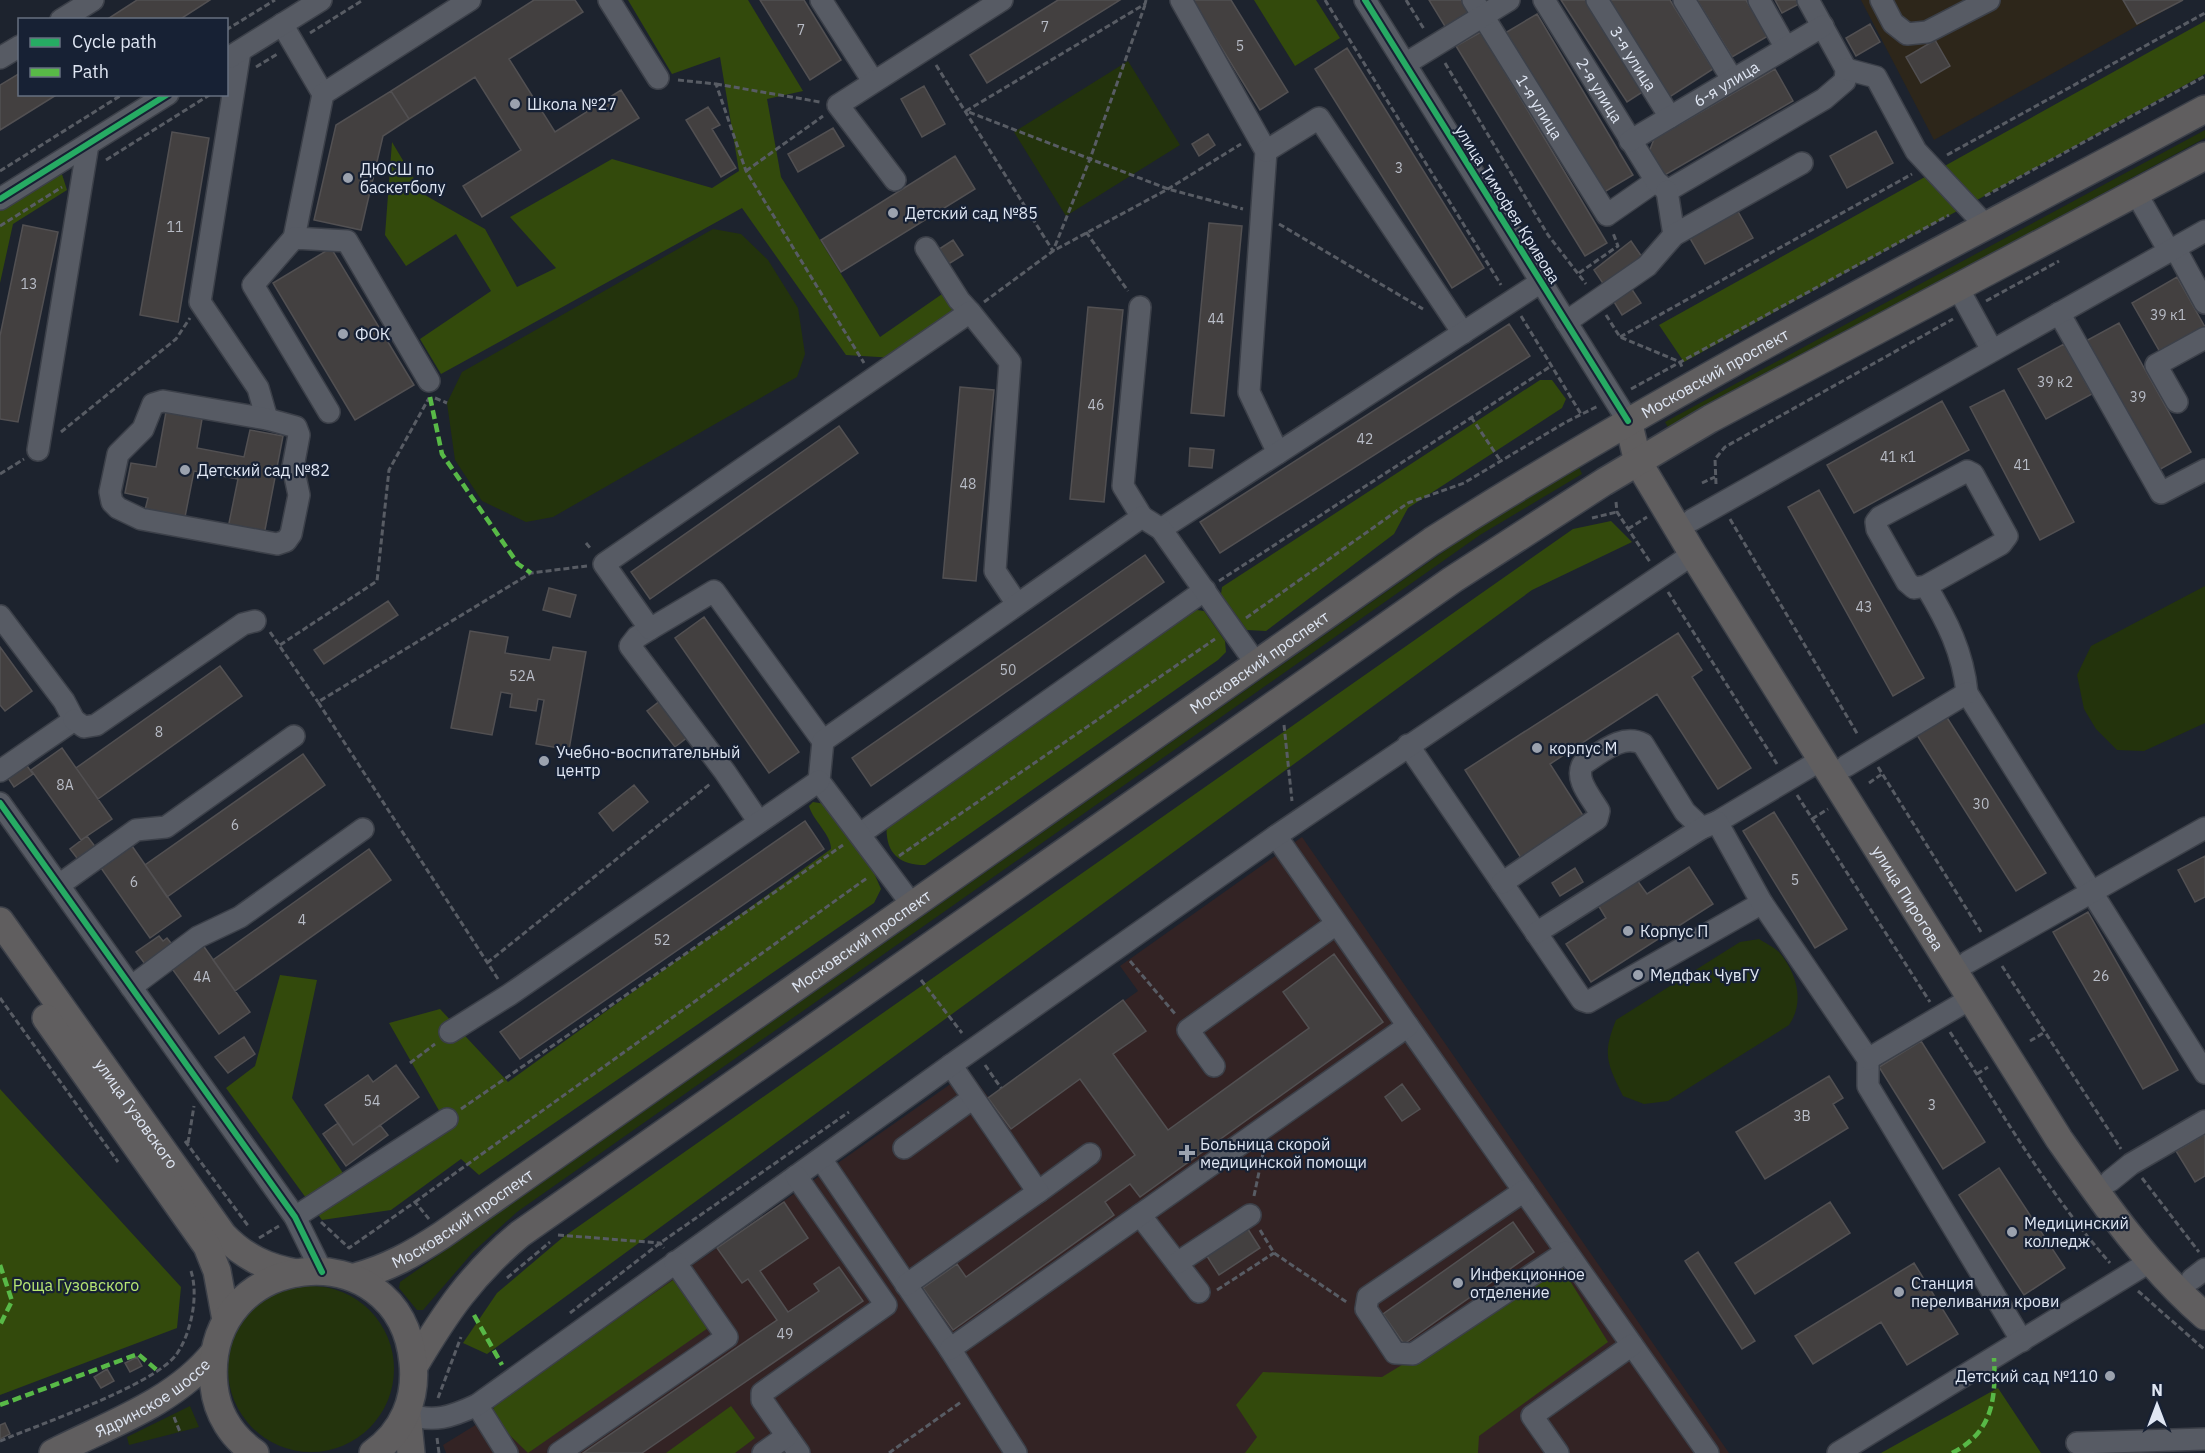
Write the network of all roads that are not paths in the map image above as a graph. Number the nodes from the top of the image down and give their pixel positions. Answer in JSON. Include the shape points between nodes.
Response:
{"nodes":[{"id":1,"x":93,"y":0,"type":"edge"},
{"id":2,"x":321,"y":0,"type":"edge"},
{"id":3,"x":470,"y":0,"type":"edge"},
{"id":4,"x":609,"y":0,"type":"edge"},
{"id":5,"x":821,"y":0,"type":"edge"},
{"id":6,"x":1002,"y":0,"type":"edge"},
{"id":7,"x":1181,"y":0,"type":"edge"},
{"id":8,"x":1365,"y":0,"type":"edge"},
{"id":9,"x":1509,"y":0,"type":"edge"},
{"id":10,"x":1544,"y":0,"type":"edge"},
{"id":11,"x":1597,"y":0,"type":"edge"},
{"id":12,"x":1684,"y":0,"type":"edge"},
{"id":13,"x":1759,"y":0,"type":"edge"},
{"id":14,"x":1808,"y":0,"type":"edge"},
{"id":15,"x":1881,"y":0,"type":"edge"},
{"id":16,"x":1989,"y":0,"type":"edge"},
{"id":17,"x":443,"y":7,"type":"edge"},
{"id":18,"x":1478,"y":8,"type":"edge"},
{"id":19,"x":64,"y":18,"type":"edge"},
{"id":20,"x":282,"y":24,"type":"junction"},
{"id":21,"x":1823,"y":26,"type":"junction"},
{"id":22,"x":18,"y":47,"type":"edge"},
{"id":23,"x":1786,"y":48,"type":"junction"},
{"id":24,"x":233,"y":55,"type":"edge"},
{"id":25,"x":0,"y":58,"type":"edge"},
{"id":26,"x":1405,"y":64,"type":"junction"},
{"id":27,"x":1846,"y":69,"type":"junction"},
{"id":28,"x":658,"y":78,"type":"road end"},
{"id":29,"x":1732,"y":79,"type":"junction"},
{"id":30,"x":873,"y":81,"type":"junction"},
{"id":31,"x":228,"y":92,"type":"edge"},
{"id":32,"x":323,"y":94,"type":"junction"},
{"id":33,"x":165,"y":96,"type":"edge"},
{"id":34,"x":228,"y":96,"type":"edge"},
{"id":35,"x":2205,"y":109,"type":"edge"},
{"id":36,"x":1670,"y":117,"type":"junction"},
{"id":37,"x":1630,"y":141,"type":"junction"},
{"id":38,"x":1261,"y":143,"type":"junction"},
{"id":39,"x":88,"y":144,"type":"junction"},
{"id":40,"x":2205,"y":156,"type":"edge"},
{"id":41,"x":1802,"y":163,"type":"dead end"},
{"id":42,"x":895,"y":180,"type":"dead end"},
{"id":43,"x":1661,"y":186,"type":"junction"},
{"id":44,"x":2136,"y":193,"type":"junction"},
{"id":45,"x":0,"y":199,"type":"edge"},
{"id":46,"x":1987,"y":227,"type":"junction"},
{"id":47,"x":2205,"y":231,"type":"edge"},
{"id":48,"x":1674,"y":235,"type":"junction"},
{"id":49,"x":294,"y":238,"type":"junction"},
{"id":50,"x":926,"y":248,"type":"dead end"},
{"id":51,"x":2172,"y":250,"type":"junction"},
{"id":52,"x":1541,"y":282,"type":"junction"},
{"id":53,"x":1960,"y":301,"type":"junction"},
{"id":54,"x":2205,"y":303,"type":"edge"},
{"id":55,"x":1140,"y":307,"type":"road end"},
{"id":56,"x":970,"y":312,"type":"junction"},
{"id":57,"x":2060,"y":313,"type":"junction"},
{"id":58,"x":1566,"y":322,"type":"junction"},
{"id":59,"x":1463,"y":333,"type":"junction"},
{"id":60,"x":2205,"y":338,"type":"edge"},
{"id":61,"x":1992,"y":350,"type":"junction"},
{"id":62,"x":430,"y":389,"type":"road end"},
{"id":63,"x":2177,"y":402,"type":"dead end"},
{"id":64,"x":329,"y":412,"type":"dead end"},
{"id":65,"x":267,"y":419,"type":"junction"},
{"id":66,"x":1628,"y":421,"type":"junction"},
{"id":67,"x":38,"y":450,"type":"road end"},
{"id":68,"x":1278,"y":453,"type":"junction"},
{"id":69,"x":1645,"y":457,"type":"junction"},
{"id":70,"x":2205,"y":470,"type":"edge"},
{"id":71,"x":1142,"y":517,"type":"junction"},
{"id":72,"x":1692,"y":520,"type":"junction"},
{"id":73,"x":1161,"y":529,"type":"junction"},
{"id":74,"x":1700,"y":550,"type":"junction"},
{"id":75,"x":1926,"y":586,"type":"junction"},
{"id":76,"x":1205,"y":590,"type":"junction"},
{"id":77,"x":1017,"y":604,"type":"junction"},
{"id":78,"x":0,"y":616,"type":"edge"},
{"id":79,"x":255,"y":621,"type":"road end"},
{"id":80,"x":650,"y":629,"type":"junction"},
{"id":81,"x":1257,"y":665,"type":"junction"},
{"id":82,"x":1967,"y":693,"type":"junction"},
{"id":83,"x":74,"y":720,"type":"junction"},
{"id":84,"x":294,"y":736,"type":"dead end"},
{"id":85,"x":823,"y":741,"type":"junction"},
{"id":86,"x":1408,"y":745,"type":"junction"},
{"id":87,"x":1833,"y":763,"type":"junction"},
{"id":88,"x":0,"y":771,"type":"edge"},
{"id":89,"x":819,"y":781,"type":"junction"},
{"id":90,"x":0,"y":803,"type":"edge"},
{"id":91,"x":759,"y":822,"type":"junction"},
{"id":92,"x":1710,"y":825,"type":"junction"},
{"id":93,"x":2205,"y":828,"type":"edge"},
{"id":94,"x":363,"y":829,"type":"dead end"},
{"id":95,"x":860,"y":834,"type":"junction"},
{"id":96,"x":1276,"y":836,"type":"junction"},
{"id":97,"x":1502,"y":883,"type":"junction"},
{"id":98,"x":59,"y":885,"type":"junction"},
{"id":99,"x":2089,"y":892,"type":"junction"},
{"id":100,"x":1762,"y":903,"type":"junction"},
{"id":101,"x":913,"y":906,"type":"junction"},
{"id":102,"x":0,"y":921,"type":"edge"},
{"id":103,"x":1336,"y":924,"type":"junction"},
{"id":104,"x":1536,"y":933,"type":"junction"},
{"id":105,"x":0,"y":953,"type":"edge"},
{"id":106,"x":1960,"y":967,"type":"junction"},
{"id":107,"x":131,"y":987,"type":"junction"},
{"id":108,"x":1978,"y":994,"type":"junction"},
{"id":109,"x":1408,"y":1026,"type":"junction"},
{"id":110,"x":450,"y":1032,"type":"road end"},
{"id":111,"x":1868,"y":1059,"type":"junction"},
{"id":112,"x":951,"y":1065,"type":"junction"},
{"id":113,"x":1214,"y":1066,"type":"dead end"},
{"id":114,"x":2205,"y":1073,"type":"edge"},
{"id":115,"x":973,"y":1098,"type":"junction"},
{"id":116,"x":447,"y":1119,"type":"road end"},
{"id":117,"x":2205,"y":1121,"type":"edge"},
{"id":118,"x":904,"y":1148,"type":"dead end"},
{"id":119,"x":1090,"y":1154,"type":"dead end"},
{"id":120,"x":821,"y":1158,"type":"junction"},
{"id":121,"x":796,"y":1176,"type":"junction"},
{"id":122,"x":2103,"y":1186,"type":"junction"},
{"id":123,"x":1524,"y":1191,"type":"junction"},
{"id":124,"x":1038,"y":1192,"type":"junction"},
{"id":125,"x":1140,"y":1215,"type":"junction"},
{"id":126,"x":1250,"y":1215,"type":"road end"},
{"id":127,"x":295,"y":1217,"type":"junction"},
{"id":128,"x":1566,"y":1252,"type":"junction"},
{"id":129,"x":2159,"y":1256,"type":"junction"},
{"id":130,"x":675,"y":1262,"type":"junction"},
{"id":131,"x":1177,"y":1263,"type":"junction"},
{"id":132,"x":310,"y":1272,"type":"junction"},
{"id":133,"x":355,"y":1277,"type":"junction"},
{"id":134,"x":2195,"y":1282,"type":"edge"},
{"id":135,"x":906,"y":1285,"type":"junction"},
{"id":136,"x":1199,"y":1292,"type":"road end"},
{"id":137,"x":2205,"y":1316,"type":"edge"},
{"id":138,"x":225,"y":1320,"type":"junction"},
{"id":139,"x":2022,"y":1341,"type":"junction"},
{"id":140,"x":1632,"y":1345,"type":"junction"},
{"id":141,"x":950,"y":1349,"type":"junction"},
{"id":142,"x":214,"y":1353,"type":"junction"},
{"id":143,"x":414,"y":1366,"type":"junction"},
{"id":144,"x":477,"y":1405,"type":"junction"},
{"id":145,"x":407,"y":1413,"type":"junction"},
{"id":146,"x":2205,"y":1439,"type":"edge"},
{"id":147,"x":2077,"y":1443,"type":"dead end"},
{"id":148,"x":793,"y":1445,"type":"edge"},
{"id":149,"x":53,"y":1453,"type":"edge"},
{"id":150,"x":255,"y":1453,"type":"edge"},
{"id":151,"x":373,"y":1453,"type":"edge"},
{"id":152,"x":411,"y":1453,"type":"edge"},
{"id":153,"x":507,"y":1453,"type":"edge"},
{"id":154,"x":559,"y":1453,"type":"edge"},
{"id":155,"x":764,"y":1453,"type":"edge"},
{"id":156,"x":1016,"y":1453,"type":"edge"},
{"id":157,"x":1558,"y":1453,"type":"edge"},
{"id":158,"x":1708,"y":1453,"type":"edge"},
{"id":159,"x":1838,"y":1453,"type":"edge"}],
"edges":[{"from":1,"to":19,"type":"street"},
{"from":2,"to":20,"type":"street"},
{"from":3,"to":17,"type":"street"},
{"from":4,"to":28,"type":"street"},
{"from":5,"to":30,"type":"street"},
{"from":6,"to":30,"type":"street"},
{"from":7,"to":38,"type":"street"},
{"from":8,"to":26,"type":"street","name":"улица Тимофея Кривова"},
{"from":9,"to":18,"type":"street"},
{"from":10,"to":37,"type":"street","name":"2-я улица"},
{"from":11,"to":36,"type":"street","name":"3-я улица"},
{"from":12,"to":29,"type":"street"},
{"from":13,"to":23,"type":"street"},
{"from":14,"to":21,"type":"street"},
{"from":15,"to":16,"type":"street","via":[[1893,23],[1907,34],[1927,32]]},
{"from":17,"to":32,"type":"street"},
{"from":18,"to":26,"type":"street","via":[[1435,46]]},
{"from":18,"to":43,"type":"street","name":"1-я улица","via":[[1607,215]]},
{"from":20,"to":24,"type":"street"},
{"from":20,"to":32,"type":"street"},
{"from":21,"to":23,"type":"street","name":"6-я улица"},
{"from":21,"to":27,"type":"street"},
{"from":22,"to":25,"type":"street"},
{"from":23,"to":29,"type":"street","name":"6-я улица"},
{"from":24,"to":31,"type":"street"},
{"from":26,"to":52,"type":"street","name":"улица Тимофея Кривова"},
{"from":27,"to":43,"type":"street","via":[[1845,81],[1824,99]]},
{"from":27,"to":46,"type":"street","via":[[1875,77],[1916,151]]},
{"from":29,"to":36,"type":"street","name":"6-я улица"},
{"from":30,"to":42,"type":"street","via":[[838,105]]},
{"from":32,"to":49,"type":"street"},
{"from":33,"to":39,"type":"street"},
{"from":34,"to":65,"type":"street","via":[[200,302],[258,388]]},
{"from":35,"to":46,"type":"main road","name":"Московский проспект"},
{"from":36,"to":37,"type":"street","name":"6-я улица"},
{"from":37,"to":43,"type":"street","name":"2-я улица"},
{"from":38,"to":59,"type":"street","via":[[1318,118]]},
{"from":38,"to":68,"type":"street","via":[[1262,214],[1249,392]]},
{"from":39,"to":45,"type":"street"},
{"from":39,"to":67,"type":"street"},
{"from":40,"to":44,"type":"main road"},
{"from":41,"to":48,"type":"street"},
{"from":43,"to":48,"type":"street"},
{"from":44,"to":51,"type":"street"},
{"from":44,"to":53,"type":"main road"},
{"from":46,"to":66,"type":"main road","name":"Московский проспект"},
{"from":47,"to":51,"type":"street"},
{"from":48,"to":58,"type":"street","via":[[1647,266]]},
{"from":49,"to":62,"type":"street","via":[[347,241]]},
{"from":49,"to":64,"type":"street","via":[[253,285]]},
{"from":50,"to":56,"type":"street"},
{"from":51,"to":54,"type":"street"},
{"from":51,"to":57,"type":"street"},
{"from":52,"to":58,"type":"street","name":"улица Тимофея Кривова"},
{"from":52,"to":59,"type":"street"},
{"from":53,"to":61,"type":"street"},
{"from":53,"to":69,"type":"main road","via":[[1710,419]]},
{"from":55,"to":71,"type":"street","via":[[1123,486]]},
{"from":56,"to":77,"type":"street","via":[[1010,362],[995,571]]},
{"from":56,"to":80,"type":"street","via":[[604,564]]},
{"from":57,"to":61,"type":"street"},
{"from":57,"to":70,"type":"street","via":[[2161,493]]},
{"from":58,"to":66,"type":"street","name":"улица Тимофея Кривова"},
{"from":59,"to":68,"type":"street"},
{"from":60,"to":63,"type":"street","via":[[2156,365]]},
{"from":61,"to":72,"type":"street"},
{"from":65,"to":65,"type":"street","via":[[290,424],[299,435],[293,467],[299,495],[286,541],[277,544],[141,519],[112,502],[110,492],[118,454],[143,429],[153,404],[163,401]]},
{"from":66,"to":69,"type":"main road"},
{"from":66,"to":81,"type":"main road","name":"Московский проспект","via":[[1432,541]]},
{"from":68,"to":73,"type":"street"},
{"from":69,"to":72,"type":"main road","name":"улица Пирогова"},
{"from":69,"to":74,"type":"main road","name":"улица Пирогова"},
{"from":69,"to":143,"type":"main road","via":[[1452,580],[520,1234],[476,1274]]},
{"from":71,"to":73,"type":"street"},
{"from":71,"to":77,"type":"street"},
{"from":72,"to":74,"type":"main road","name":"улица Пирогова"},
{"from":73,"to":76,"type":"street"},
{"from":74,"to":86,"type":"street"},
{"from":74,"to":87,"type":"main road","name":"улица Пирогова"},
{"from":75,"to":75,"type":"street","via":[[2001,544],[2007,536],[1973,474],[1967,471],[1876,522],[1907,582],[1914,588]]},
{"from":75,"to":82,"type":"street","via":[[1956,639]]},
{"from":76,"to":81,"type":"street"},
{"from":76,"to":95,"type":"street"},
{"from":77,"to":85,"type":"street"},
{"from":78,"to":83,"type":"street"},
{"from":79,"to":83,"type":"street","via":[[243,624],[96,725],[84,727]]},
{"from":80,"to":85,"type":"street","via":[[714,591]]},
{"from":80,"to":91,"type":"street","via":[[630,646]]},
{"from":81,"to":101,"type":"main road","name":"Московский проспект"},
{"from":82,"to":87,"type":"street"},
{"from":82,"to":99,"type":"street"},
{"from":83,"to":88,"type":"street"},
{"from":84,"to":98,"type":"street","via":[[166,827],[136,830]]},
{"from":85,"to":89,"type":"street"},
{"from":86,"to":96,"type":"street"},
{"from":86,"to":97,"type":"street"},
{"from":87,"to":92,"type":"street"},
{"from":87,"to":106,"type":"main road","name":"улица Пирогова"},
{"from":89,"to":91,"type":"street"},
{"from":89,"to":95,"type":"street"},
{"from":90,"to":98,"type":"street"},
{"from":91,"to":110,"type":"street"},
{"from":92,"to":97,"type":"street","via":[[1685,812],[1643,744],[1622,741],[1579,770],[1580,779],[1599,811],[1597,819]]},
{"from":92,"to":100,"type":"street"},
{"from":92,"to":104,"type":"street"},
{"from":93,"to":99,"type":"street"},
{"from":94,"to":107,"type":"street","via":[[240,917],[198,937]]},
{"from":95,"to":101,"type":"street"},
{"from":96,"to":103,"type":"street"},
{"from":96,"to":112,"type":"street"},
{"from":97,"to":104,"type":"street"},
{"from":98,"to":107,"type":"street"},
{"from":99,"to":106,"type":"street"},
{"from":99,"to":114,"type":"street"},
{"from":100,"to":104,"type":"street","via":[[1588,1002],[1582,1000]]},
{"from":100,"to":111,"type":"street"},
{"from":101,"to":133,"type":"main road","name":"Московский проспект","via":[[433,1241],[385,1269]]},
{"from":102,"to":132,"type":"main road","name":"улица Гузовского","via":[[223,1235],[254,1260]]},
{"from":103,"to":109,"type":"street"},
{"from":103,"to":113,"type":"street","via":[[1188,1030]]},
{"from":105,"to":138,"type":"main road","name":"улица Гузовского","via":[[207,1245],[218,1271]]},
{"from":106,"to":108,"type":"main road","name":"улица Пирогова"},
{"from":107,"to":127,"type":"street"},
{"from":108,"to":111,"type":"street"},
{"from":108,"to":122,"type":"main road","name":"улица Пирогова","via":[[2077,1135]]},
{"from":109,"to":123,"type":"street"},
{"from":109,"to":125,"type":"street"},
{"from":111,"to":139,"type":"street","via":[[1868,1086]]},
{"from":112,"to":115,"type":"street"},
{"from":112,"to":120,"type":"street"},
{"from":115,"to":118,"type":"street"},
{"from":115,"to":124,"type":"street"},
{"from":116,"to":127,"type":"street"},
{"from":117,"to":122,"type":"street"},
{"from":119,"to":124,"type":"street"},
{"from":120,"to":121,"type":"street"},
{"from":120,"to":135,"type":"street"},
{"from":121,"to":130,"type":"street"},
{"from":121,"to":148,"type":"street","via":[[886,1305],[762,1392],[762,1400]]},
{"from":122,"to":129,"type":"main road","name":"улица Пирогова"},
{"from":123,"to":128,"type":"street"},
{"from":123,"to":128,"type":"street","via":[[1368,1297],[1366,1309],[1395,1353],[1413,1354]]},
{"from":124,"to":135,"type":"street"},
{"from":125,"to":131,"type":"street"},
{"from":125,"to":141,"type":"street"},
{"from":126,"to":131,"type":"street"},
{"from":127,"to":132,"type":"street"},
{"from":128,"to":140,"type":"street"},
{"from":129,"to":134,"type":"main road","name":"улица Пирогова"},
{"from":129,"to":139,"type":"street"},
{"from":130,"to":144,"type":"street"},
{"from":130,"to":154,"type":"street","via":[[727,1337]]},
{"from":131,"to":136,"type":"street"},
{"from":132,"to":133,"type":"main road","name":"улица Гузовского"},
{"from":132,"to":138,"type":"main road","via":[[261,1284]]},
{"from":133,"to":143,"type":"main road","via":[[373,1288],[401,1319]]},
{"from":134,"to":137,"type":"main road","name":"улица Пирогова"},
{"from":135,"to":141,"type":"street"},
{"from":138,"to":142,"type":"main road"},
{"from":139,"to":159,"type":"street"},
{"from":140,"to":157,"type":"street","via":[[1532,1416]]},
{"from":140,"to":158,"type":"street"},
{"from":141,"to":156,"type":"street"},
{"from":142,"to":149,"type":"main road","name":"Ядринское шоссе","via":[[200,1370],[169,1394]]},
{"from":142,"to":150,"type":"main road","via":[[215,1392],[220,1409],[238,1439]]},
{"from":143,"to":145,"type":"main road"},
{"from":144,"to":145,"type":"street","via":[[435,1420]]},
{"from":144,"to":153,"type":"street"},
{"from":145,"to":151,"type":"main road","via":[[386,1444]]},
{"from":145,"to":152,"type":"main road"},
{"from":146,"to":147,"type":"street"},
{"from":148,"to":155,"type":"street"}]}
